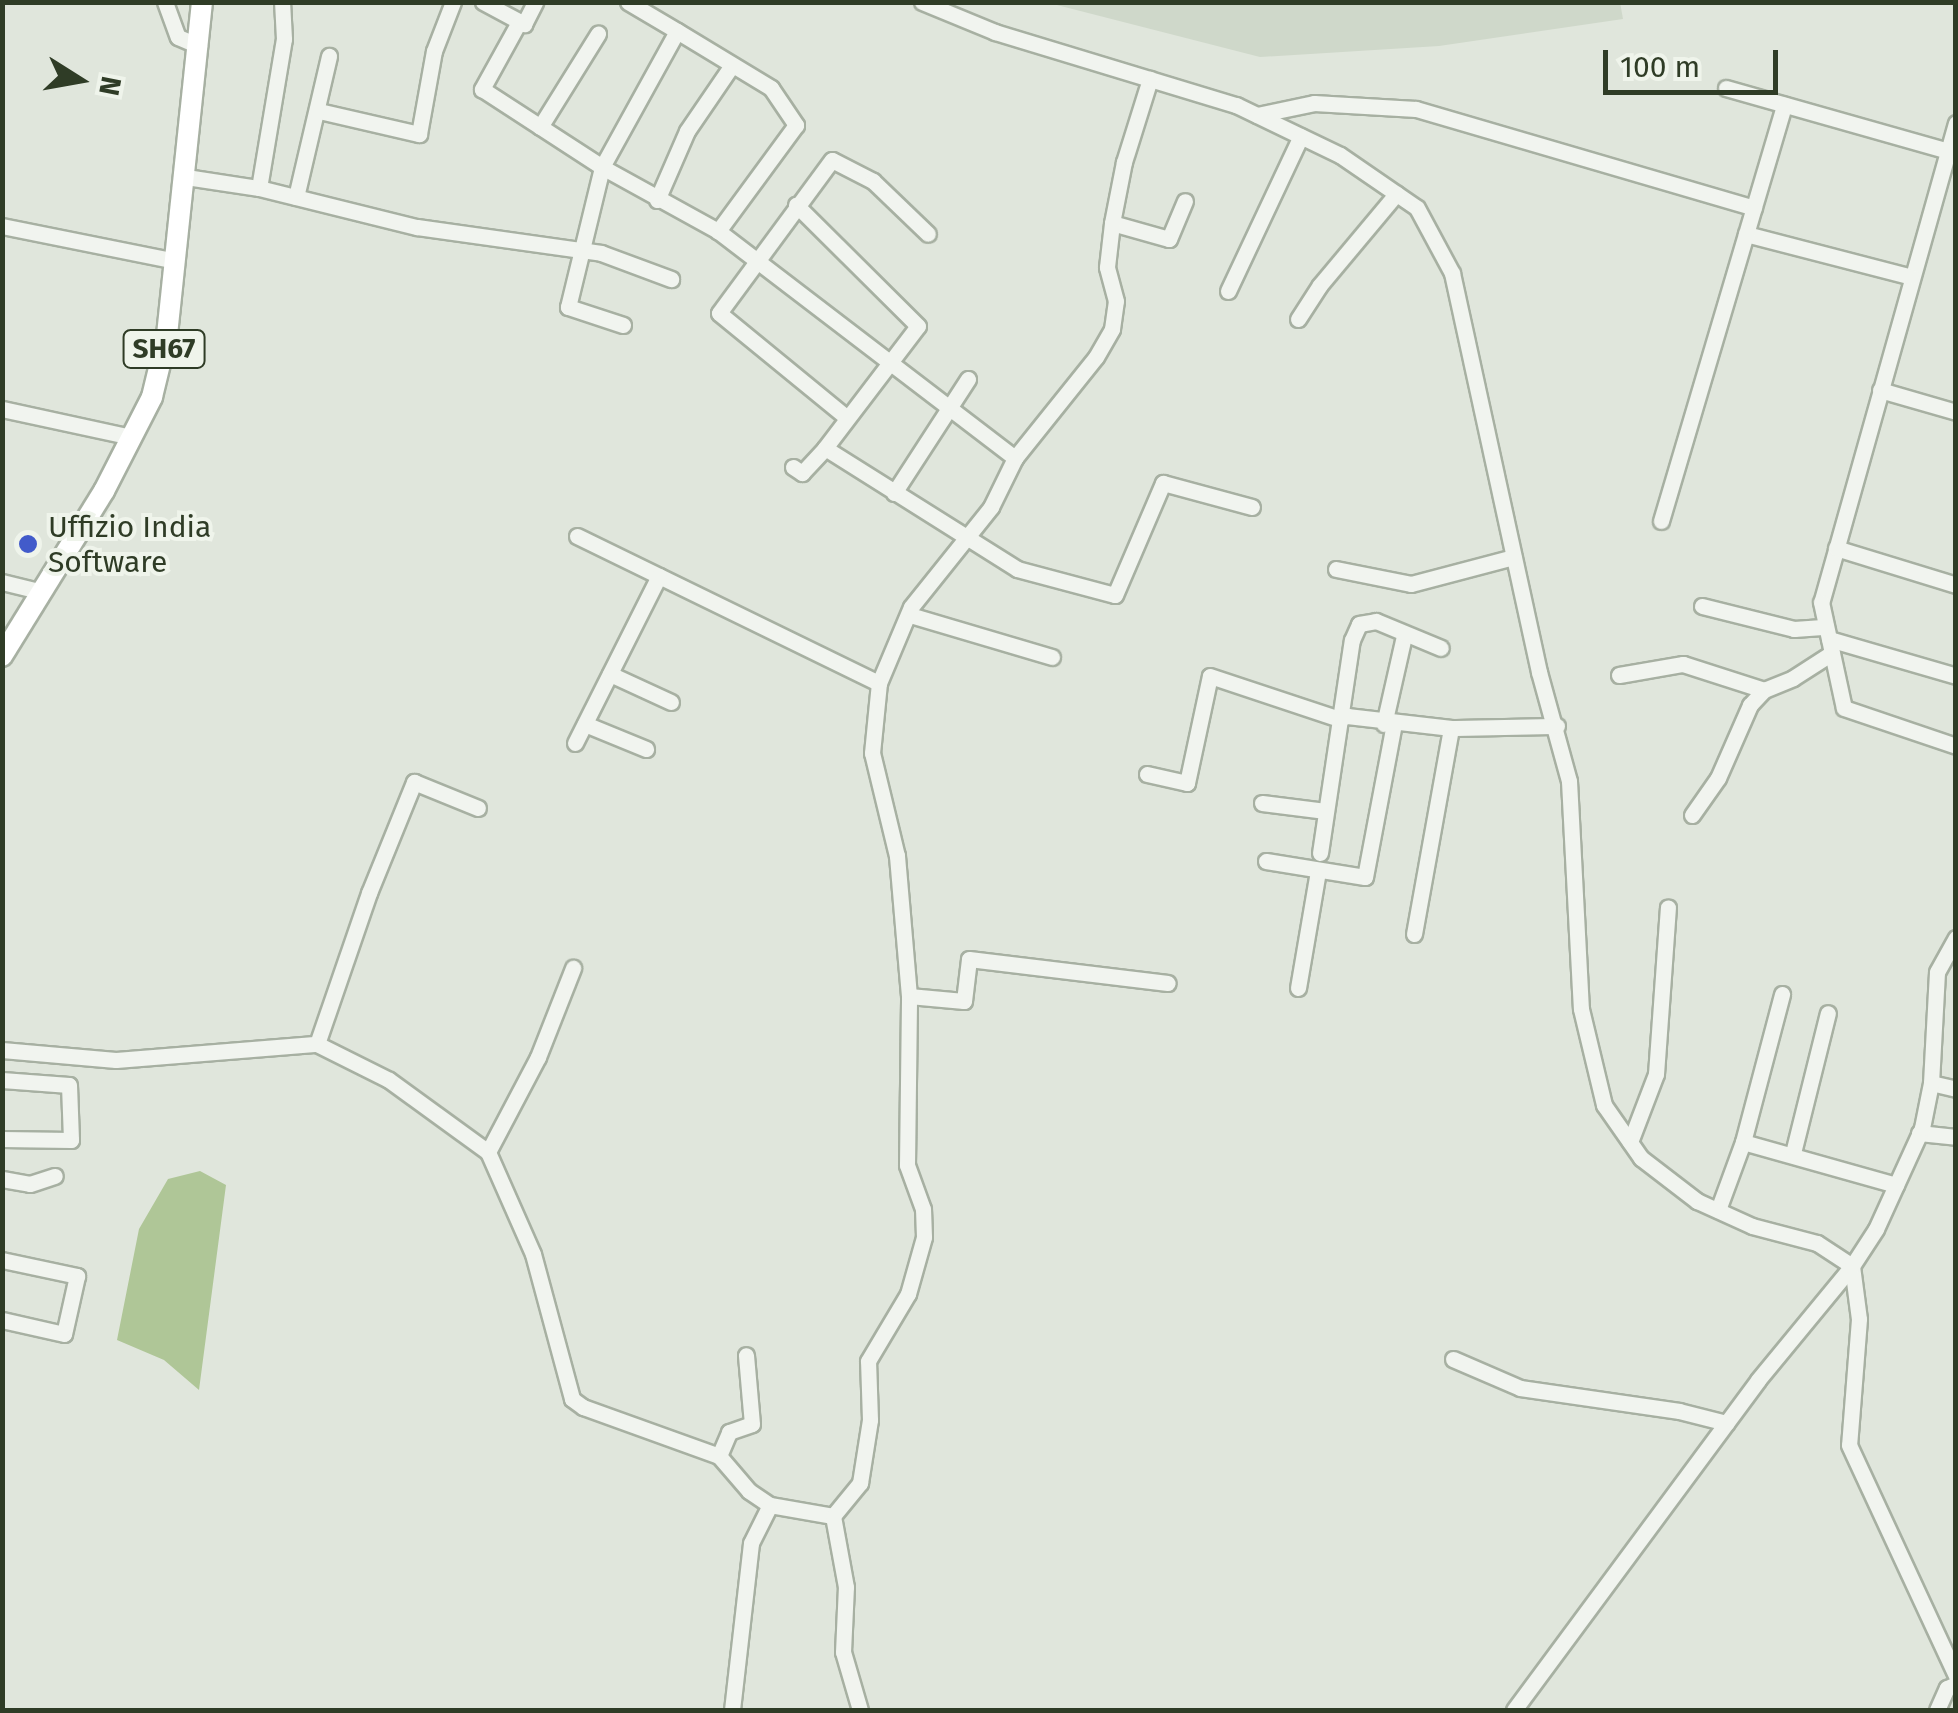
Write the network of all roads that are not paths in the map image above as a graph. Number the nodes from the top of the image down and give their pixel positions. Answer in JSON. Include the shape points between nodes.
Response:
{"nodes":[{"id":1,"x":165,"y":2,"type":"edge"},
{"id":2,"x":202,"y":2,"type":"edge"},
{"id":3,"x":282,"y":2,"type":"edge"},
{"id":4,"x":452,"y":2,"type":"edge"},
{"id":5,"x":482,"y":2,"type":"edge"},
{"id":6,"x":535,"y":2,"type":"edge"},
{"id":7,"x":628,"y":2,"type":"edge"},
{"id":8,"x":922,"y":2,"type":"edge"},
{"id":9,"x":519,"y":22,"type":"junction"},
{"id":10,"x":677,"y":31,"type":"junction"},
{"id":11,"x":598,"y":34,"type":"dead end"},
{"id":12,"x":199,"y":46,"type":"junction"},
{"id":13,"x":329,"y":56,"type":"dead end"},
{"id":14,"x":732,"y":66,"type":"junction"},
{"id":15,"x":1150,"y":79,"type":"junction"},
{"id":16,"x":1726,"y":88,"type":"dead end"},
{"id":17,"x":1784,"y":104,"type":"junction"},
{"id":18,"x":320,"y":112,"type":"junction"},
{"id":19,"x":1257,"y":115,"type":"junction"},
{"id":20,"x":1956,"y":123,"type":"edge"},
{"id":21,"x":540,"y":127,"type":"junction"},
{"id":22,"x":1301,"y":136,"type":"junction"},
{"id":23,"x":1948,"y":151,"type":"junction"},
{"id":24,"x":602,"y":167,"type":"junction"},
{"id":25,"x":186,"y":177,"type":"junction"},
{"id":26,"x":259,"y":188,"type":"junction"},
{"id":27,"x":1396,"y":194,"type":"junction"},
{"id":28,"x":296,"y":197,"type":"junction"},
{"id":29,"x":657,"y":200,"type":"junction"},
{"id":30,"x":1185,"y":201,"type":"dead end"},
{"id":31,"x":796,"y":205,"type":"junction"},
{"id":32,"x":1754,"y":208,"type":"junction"},
{"id":33,"x":1112,"y":222,"type":"junction"},
{"id":34,"x":2,"y":226,"type":"edge"},
{"id":35,"x":718,"y":231,"type":"junction"},
{"id":36,"x":928,"y":234,"type":"dead end"},
{"id":37,"x":1746,"y":234,"type":"junction"},
{"id":38,"x":581,"y":252,"type":"junction"},
{"id":39,"x":176,"y":262,"type":"junction"},
{"id":40,"x":755,"y":263,"type":"junction"},
{"id":41,"x":1912,"y":277,"type":"junction"},
{"id":42,"x":672,"y":279,"type":"dead end"},
{"id":43,"x":1228,"y":291,"type":"dead end"},
{"id":44,"x":1298,"y":319,"type":"dead end"},
{"id":45,"x":623,"y":325,"type":"dead end"},
{"id":46,"x":889,"y":360,"type":"junction"},
{"id":47,"x":968,"y":379,"type":"dead end"},
{"id":48,"x":1880,"y":390,"type":"junction"},
{"id":49,"x":949,"y":404,"type":"junction"},
{"id":50,"x":2,"y":409,"type":"edge"},
{"id":51,"x":1956,"y":412,"type":"edge"},
{"id":52,"x":846,"y":418,"type":"junction"},
{"id":53,"x":131,"y":438,"type":"junction"},
{"id":54,"x":825,"y":448,"type":"junction"},
{"id":55,"x":1015,"y":458,"type":"junction"},
{"id":56,"x":793,"y":467,"type":"dead end"},
{"id":57,"x":894,"y":493,"type":"junction"},
{"id":58,"x":1252,"y":507,"type":"dead end"},
{"id":59,"x":1661,"y":521,"type":"dead end"},
{"id":60,"x":576,"y":536,"type":"dead end"},
{"id":61,"x":968,"y":538,"type":"junction"},
{"id":62,"x":1836,"y":548,"type":"junction"},
{"id":63,"x":1513,"y":557,"type":"junction"},
{"id":64,"x":1336,"y":569,"type":"dead end"},
{"id":65,"x":659,"y":576,"type":"junction"},
{"id":66,"x":2,"y":582,"type":"edge"},
{"id":67,"x":1956,"y":585,"type":"edge"},
{"id":68,"x":44,"y":592,"type":"junction"},
{"id":69,"x":1702,"y":606,"type":"dead end"},
{"id":70,"x":910,"y":615,"type":"junction"},
{"id":71,"x":1404,"y":636,"type":"junction"},
{"id":72,"x":1829,"y":640,"type":"junction"},
{"id":73,"x":1441,"y":648,"type":"dead end"},
{"id":74,"x":2,"y":656,"type":"edge"},
{"id":75,"x":1052,"y":657,"type":"dead end"},
{"id":76,"x":610,"y":674,"type":"junction"},
{"id":77,"x":1619,"y":675,"type":"dead end"},
{"id":78,"x":1956,"y":676,"type":"edge"},
{"id":79,"x":879,"y":683,"type":"junction"},
{"id":80,"x":1764,"y":690,"type":"junction"},
{"id":81,"x":671,"y":702,"type":"dead end"},
{"id":82,"x":1339,"y":719,"type":"junction"},
{"id":83,"x":585,"y":724,"type":"junction"},
{"id":84,"x":1389,"y":724,"type":"junction"},
{"id":85,"x":1557,"y":726,"type":"junction"},
{"id":86,"x":1451,"y":728,"type":"junction"},
{"id":87,"x":575,"y":743,"type":"dead end"},
{"id":88,"x":1956,"y":746,"type":"edge"},
{"id":89,"x":646,"y":750,"type":"dead end"},
{"id":90,"x":1147,"y":774,"type":"dead end"},
{"id":91,"x":1262,"y":803,"type":"dead end"},
{"id":92,"x":478,"y":808,"type":"dead end"},
{"id":93,"x":1325,"y":811,"type":"junction"},
{"id":94,"x":1692,"y":816,"type":"dead end"},
{"id":95,"x":1320,"y":853,"type":"dead end"},
{"id":96,"x":1266,"y":861,"type":"dead end"},
{"id":97,"x":1318,"y":871,"type":"junction"},
{"id":98,"x":1668,"y":907,"type":"dead end"},
{"id":99,"x":1414,"y":934,"type":"dead end"},
{"id":100,"x":1955,"y":940,"type":"edge"},
{"id":101,"x":573,"y":968,"type":"dead end"},
{"id":102,"x":1168,"y":982,"type":"dead end"},
{"id":103,"x":1298,"y":988,"type":"dead end"},
{"id":104,"x":1782,"y":994,"type":"dead end"},
{"id":105,"x":909,"y":996,"type":"junction"},
{"id":106,"x":1828,"y":1013,"type":"dead end"},
{"id":107,"x":1936,"y":1019,"type":"junction"},
{"id":108,"x":1956,"y":1021,"type":"edge"},
{"id":109,"x":317,"y":1044,"type":"junction"},
{"id":110,"x":2,"y":1050,"type":"edge"},
{"id":111,"x":2,"y":1080,"type":"edge"},
{"id":112,"x":1930,"y":1082,"type":"junction"},
{"id":113,"x":1956,"y":1089,"type":"edge"},
{"id":114,"x":1919,"y":1133,"type":"junction"},
{"id":115,"x":1956,"y":1137,"type":"edge"},
{"id":116,"x":2,"y":1139,"type":"edge"},
{"id":117,"x":1630,"y":1142,"type":"junction"},
{"id":118,"x":1743,"y":1142,"type":"junction"},
{"id":119,"x":488,"y":1152,"type":"junction"},
{"id":120,"x":1792,"y":1153,"type":"junction"},
{"id":121,"x":54,"y":1176,"type":"dead end"},
{"id":122,"x":2,"y":1179,"type":"edge"},
{"id":123,"x":1896,"y":1185,"type":"junction"},
{"id":124,"x":1718,"y":1210,"type":"junction"},
{"id":125,"x":2,"y":1260,"type":"edge"},
{"id":126,"x":1852,"y":1266,"type":"junction"},
{"id":127,"x":2,"y":1320,"type":"edge"},
{"id":128,"x":746,"y":1355,"type":"dead end"},
{"id":129,"x":1453,"y":1359,"type":"dead end"},
{"id":130,"x":1726,"y":1423,"type":"junction"},
{"id":131,"x":720,"y":1456,"type":"junction"},
{"id":132,"x":770,"y":1505,"type":"junction"},
{"id":133,"x":833,"y":1516,"type":"junction"},
{"id":134,"x":1956,"y":1676,"type":"edge"},
{"id":135,"x":1956,"y":1684,"type":"edge"},
{"id":136,"x":732,"y":1710,"type":"edge"},
{"id":137,"x":860,"y":1710,"type":"edge"},
{"id":138,"x":1514,"y":1710,"type":"edge"},
{"id":139,"x":1937,"y":1710,"type":"edge"}],
"edges":[{"from":1,"to":12,"type":"street","via":[[178,37]]},
{"from":2,"to":12,"type":"main road","number":"SH67"},
{"from":3,"to":26,"type":"street","via":[[284,40]]},
{"from":4,"to":18,"type":"street","via":[[434,51],[420,134]]},
{"from":5,"to":9,"type":"street"},
{"from":6,"to":9,"type":"street","via":[[524,24]]},
{"from":7,"to":10,"type":"street"},
{"from":8,"to":15,"type":"street","via":[[995,32]]},
{"from":9,"to":21,"type":"street","via":[[482,89]]},
{"from":10,"to":14,"type":"street"},
{"from":10,"to":24,"type":"street"},
{"from":11,"to":21,"type":"street"},
{"from":12,"to":25,"type":"main road","number":"SH67"},
{"from":13,"to":18,"type":"street"},
{"from":14,"to":29,"type":"street","via":[[686,132]]},
{"from":14,"to":35,"type":"street","via":[[771,88],[796,125]]},
{"from":15,"to":19,"type":"street"},
{"from":15,"to":33,"type":"street"},
{"from":16,"to":17,"type":"street"},
{"from":17,"to":23,"type":"street"},
{"from":17,"to":32,"type":"street"},
{"from":18,"to":28,"type":"street"},
{"from":19,"to":22,"type":"street"},
{"from":19,"to":32,"type":"street","via":[[1314,103],[1416,109]]},
{"from":20,"to":23,"type":"street"},
{"from":21,"to":24,"type":"street"},
{"from":22,"to":27,"type":"street"},
{"from":22,"to":43,"type":"street"},
{"from":23,"to":41,"type":"street"},
{"from":24,"to":29,"type":"street"},
{"from":24,"to":38,"type":"street"},
{"from":25,"to":26,"type":"street"},
{"from":25,"to":39,"type":"main road","number":"SH67"},
{"from":26,"to":28,"type":"street"},
{"from":27,"to":44,"type":"street"},
{"from":27,"to":63,"type":"street","via":[[1417,208],[1452,273]]},
{"from":28,"to":38,"type":"street","via":[[417,227]]},
{"from":29,"to":35,"type":"street"},
{"from":30,"to":33,"type":"street","via":[[1169,240]]},
{"from":31,"to":36,"type":"street","via":[[832,160],[873,182]]},
{"from":31,"to":40,"type":"street"},
{"from":31,"to":46,"type":"street","via":[[918,326]]},
{"from":32,"to":37,"type":"street"},
{"from":33,"to":55,"type":"street","via":[[1106,268],[1116,301],[1112,328]]},
{"from":34,"to":39,"type":"street"},
{"from":35,"to":40,"type":"street"},
{"from":37,"to":41,"type":"street"},
{"from":37,"to":59,"type":"street"},
{"from":38,"to":42,"type":"street"},
{"from":38,"to":45,"type":"street","via":[[568,307]]},
{"from":39,"to":53,"type":"main road","number":"SH67","via":[[152,397]]},
{"from":40,"to":46,"type":"street"},
{"from":40,"to":52,"type":"street","via":[[719,313]]},
{"from":41,"to":48,"type":"street"},
{"from":46,"to":49,"type":"street"},
{"from":46,"to":52,"type":"street"},
{"from":47,"to":49,"type":"street"},
{"from":48,"to":51,"type":"street"},
{"from":48,"to":62,"type":"street"},
{"from":49,"to":55,"type":"street"},
{"from":49,"to":57,"type":"street"},
{"from":50,"to":53,"type":"street"},
{"from":52,"to":54,"type":"street"},
{"from":53,"to":68,"type":"main road","number":"SH67"},
{"from":54,"to":56,"type":"street","via":[[802,474]]},
{"from":54,"to":57,"type":"street"},
{"from":55,"to":61,"type":"street"},
{"from":57,"to":61,"type":"street"},
{"from":58,"to":61,"type":"street","via":[[1163,483],[1115,595],[1017,569]]},
{"from":60,"to":65,"type":"street"},
{"from":61,"to":70,"type":"street"},
{"from":62,"to":67,"type":"street"},
{"from":62,"to":72,"type":"street","via":[[1821,602]]},
{"from":63,"to":64,"type":"street","via":[[1412,584]]},
{"from":63,"to":85,"type":"street"},
{"from":65,"to":76,"type":"street"},
{"from":65,"to":79,"type":"street"},
{"from":66,"to":68,"type":"street"},
{"from":68,"to":74,"type":"main road","number":"SH67"},
{"from":69,"to":72,"type":"street"},
{"from":70,"to":75,"type":"street"},
{"from":70,"to":79,"type":"street"},
{"from":71,"to":73,"type":"street"},
{"from":71,"to":82,"type":"street","via":[[1376,621],[1359,624]]},
{"from":71,"to":84,"type":"street"},
{"from":72,"to":78,"type":"street"},
{"from":72,"to":80,"type":"street","via":[[1793,678]]},
{"from":72,"to":88,"type":"street","via":[[1844,708]]},
{"from":76,"to":81,"type":"street"},
{"from":76,"to":83,"type":"street"},
{"from":77,"to":80,"type":"street","via":[[1683,664]]},
{"from":79,"to":105,"type":"street","via":[[872,753],[897,856]]},
{"from":80,"to":94,"type":"street"},
{"from":82,"to":84,"type":"street"},
{"from":82,"to":90,"type":"street","via":[[1210,676],[1187,783]]},
{"from":82,"to":93,"type":"street"},
{"from":83,"to":87,"type":"street"},
{"from":83,"to":89,"type":"street"},
{"from":84,"to":86,"type":"street"},
{"from":84,"to":97,"type":"street","via":[[1365,877]]},
{"from":85,"to":86,"type":"street"},
{"from":85,"to":117,"type":"street","via":[[1569,780],[1581,1009],[1604,1105]]},
{"from":86,"to":99,"type":"street"},
{"from":91,"to":93,"type":"street"},
{"from":92,"to":109,"type":"street","via":[[414,782]]},
{"from":93,"to":95,"type":"street"},
{"from":96,"to":97,"type":"street"},
{"from":97,"to":103,"type":"street"},
{"from":98,"to":117,"type":"street","via":[[1656,1074]]},
{"from":100,"to":107,"type":"street","via":[[1938,972]]},
{"from":101,"to":119,"type":"street","via":[[538,1057]]},
{"from":102,"to":105,"type":"street","via":[[969,959],[964,1001]]},
{"from":104,"to":118,"type":"street"},
{"from":105,"to":133,"type":"street","via":[[907,1165],[924,1237],[908,1294],[868,1361],[870,1420],[860,1483]]},
{"from":106,"to":120,"type":"street"},
{"from":107,"to":108,"type":"street"},
{"from":107,"to":112,"type":"street"},
{"from":109,"to":110,"type":"street","via":[[116,1060]]},
{"from":109,"to":119,"type":"street","via":[[390,1080]]},
{"from":111,"to":116,"type":"street","via":[[69,1084],[71,1140]]},
{"from":112,"to":113,"type":"street"},
{"from":112,"to":114,"type":"street"},
{"from":114,"to":115,"type":"street"},
{"from":114,"to":123,"type":"street"},
{"from":117,"to":124,"type":"street","via":[[1641,1158]]},
{"from":118,"to":120,"type":"street"},
{"from":118,"to":124,"type":"street"},
{"from":119,"to":131,"type":"street","via":[[533,1254],[572,1399]]},
{"from":120,"to":123,"type":"street"},
{"from":121,"to":122,"type":"street","via":[[30,1184]]},
{"from":123,"to":126,"type":"street"},
{"from":124,"to":126,"type":"street","via":[[1818,1243]]},
{"from":125,"to":127,"type":"street","via":[[77,1276],[64,1334]]},
{"from":126,"to":130,"type":"street"},
{"from":126,"to":134,"type":"street","via":[[1860,1319],[1849,1444]]},
{"from":128,"to":131,"type":"street","via":[[752,1424],[729,1432]]},
{"from":129,"to":130,"type":"street","via":[[1520,1388]]},
{"from":130,"to":138,"type":"street"},
{"from":131,"to":132,"type":"street","via":[[748,1491]]},
{"from":132,"to":133,"type":"street"},
{"from":132,"to":136,"type":"street","via":[[752,1543]]},
{"from":133,"to":137,"type":"street","via":[[846,1586],[843,1652]]},
{"from":135,"to":139,"type":"street"}]}
